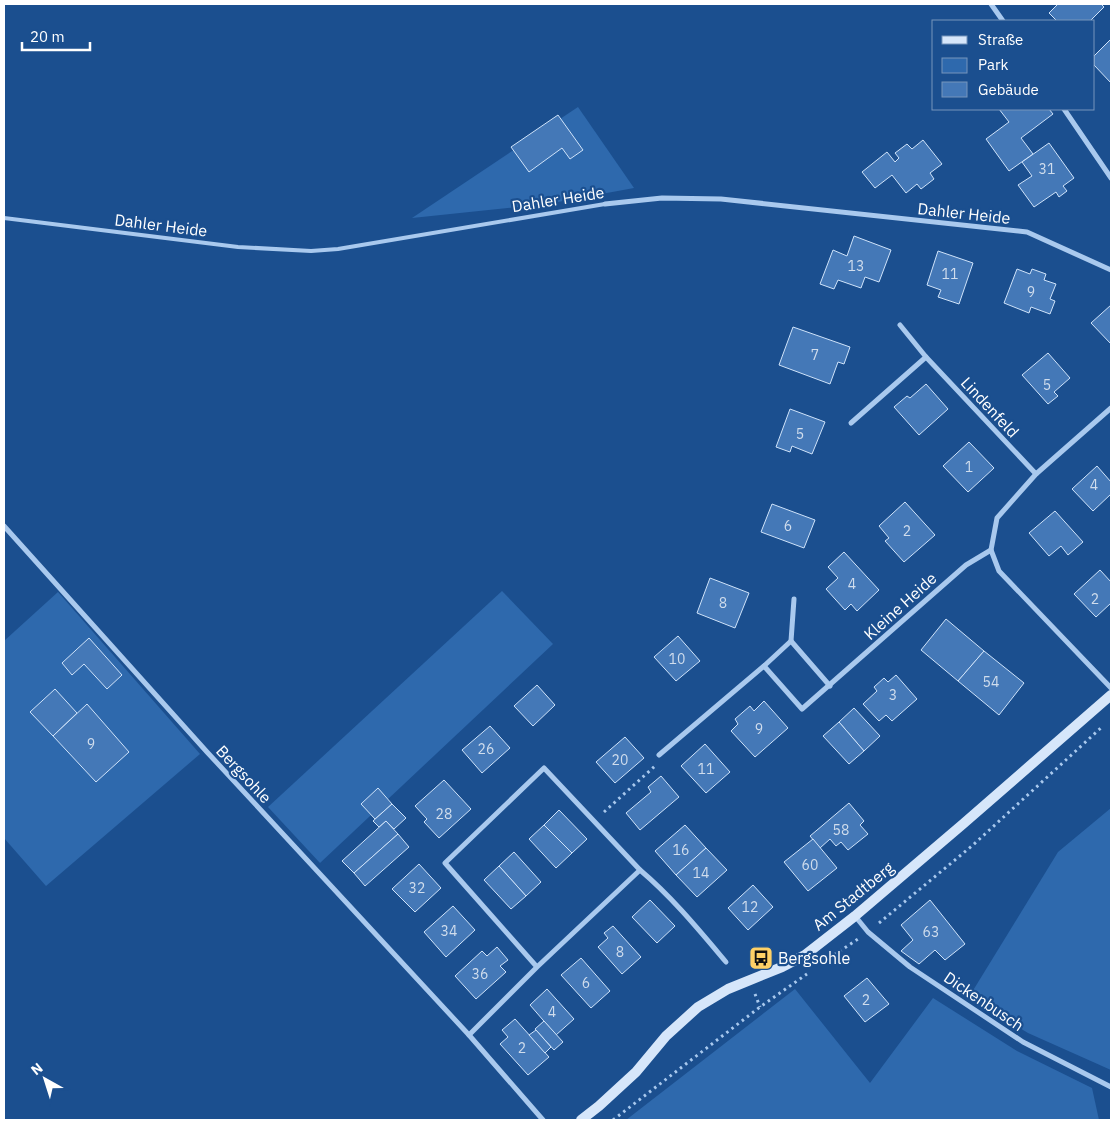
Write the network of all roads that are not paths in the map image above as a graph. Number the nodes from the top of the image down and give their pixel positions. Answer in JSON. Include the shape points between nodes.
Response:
{"nodes":[{"id":1,"x":991,"y":4,"type":"edge"},
{"id":2,"x":1002,"y":20,"type":"edge"},
{"id":3,"x":1065,"y":110,"type":"edge"},
{"id":4,"x":1111,"y":178,"type":"edge"},
{"id":5,"x":605,"y":204,"type":"joint"},
{"id":6,"x":4,"y":218,"type":"edge"},
{"id":7,"x":1111,"y":270,"type":"edge"},
{"id":8,"x":900,"y":325,"type":"dead end"},
{"id":9,"x":926,"y":357,"type":"junction"},
{"id":10,"x":1111,"y":408,"type":"edge"},
{"id":11,"x":851,"y":422,"type":"dead end"},
{"id":12,"x":1036,"y":474,"type":"junction"},
{"id":13,"x":4,"y":526,"type":"edge"},
{"id":14,"x":991,"y":550,"type":"junction"},
{"id":15,"x":794,"y":598,"type":"dead end"},
{"id":16,"x":791,"y":641,"type":"junction"},
{"id":17,"x":764,"y":666,"type":"junction"},
{"id":18,"x":830,"y":686,"type":"junction"},
{"id":19,"x":1111,"y":688,"type":"edge"},
{"id":20,"x":1111,"y":695,"type":"edge"},
{"id":21,"x":659,"y":755,"type":"road end"},
{"id":22,"x":640,"y":870,"type":"junction"},
{"id":23,"x":855,"y":916,"type":"junction"},
{"id":24,"x":726,"y":962,"type":"dead end"},
{"id":25,"x":537,"y":966,"type":"junction"},
{"id":26,"x":469,"y":1035,"type":"junction"},
{"id":27,"x":1111,"y":1087,"type":"edge"},
{"id":28,"x":543,"y":1120,"type":"edge"},
{"id":29,"x":581,"y":1120,"type":"edge"}],
"edges":[{"from":1,"to":2,"type":"street"},
{"from":3,"to":4,"type":"street"},
{"from":5,"to":6,"type":"lane","name":"Dahler Heide","via":[[347,247],[311,250],[238,247]]},
{"from":5,"to":7,"type":"street","name":"Dahler Heide","via":[[662,198],[721,199],[1027,232]]},
{"from":8,"to":9,"type":"street","name":"Lindenfeld"},
{"from":9,"to":11,"type":"street"},
{"from":9,"to":12,"type":"street","name":"Lindenfeld"},
{"from":10,"to":12,"type":"street"},
{"from":12,"to":14,"type":"street","via":[[997,518]]},
{"from":13,"to":26,"type":"street","name":"Bergsohle","via":[[207,752]]},
{"from":14,"to":18,"type":"street","name":"Kleine Heide","via":[[966,565]]},
{"from":14,"to":19,"type":"street","via":[[999,570]]},
{"from":15,"to":16,"type":"street"},
{"from":16,"to":17,"type":"street"},
{"from":16,"to":18,"type":"street"},
{"from":17,"to":18,"type":"street","name":"Kleine Heide","via":[[802,709]]},
{"from":17,"to":21,"type":"street"},
{"from":20,"to":23,"type":"street","name":"Am Stadtberg"},
{"from":22,"to":24,"type":"street","via":[[658,885]]},
{"from":22,"to":25,"type":"street"},
{"from":22,"to":25,"type":"street","via":[[544,768],[445,863]]},
{"from":23,"to":27,"type":"street","name":"Dickenbusch","via":[[868,932],[910,967],[1023,1042]]},
{"from":23,"to":29,"type":"street","name":"Am Stadtberg","via":[[805,955],[728,989],[698,1007],[666,1036],[636,1072]]},
{"from":25,"to":26,"type":"street"},
{"from":26,"to":28,"type":"street","name":"Bergsohle"}]}
